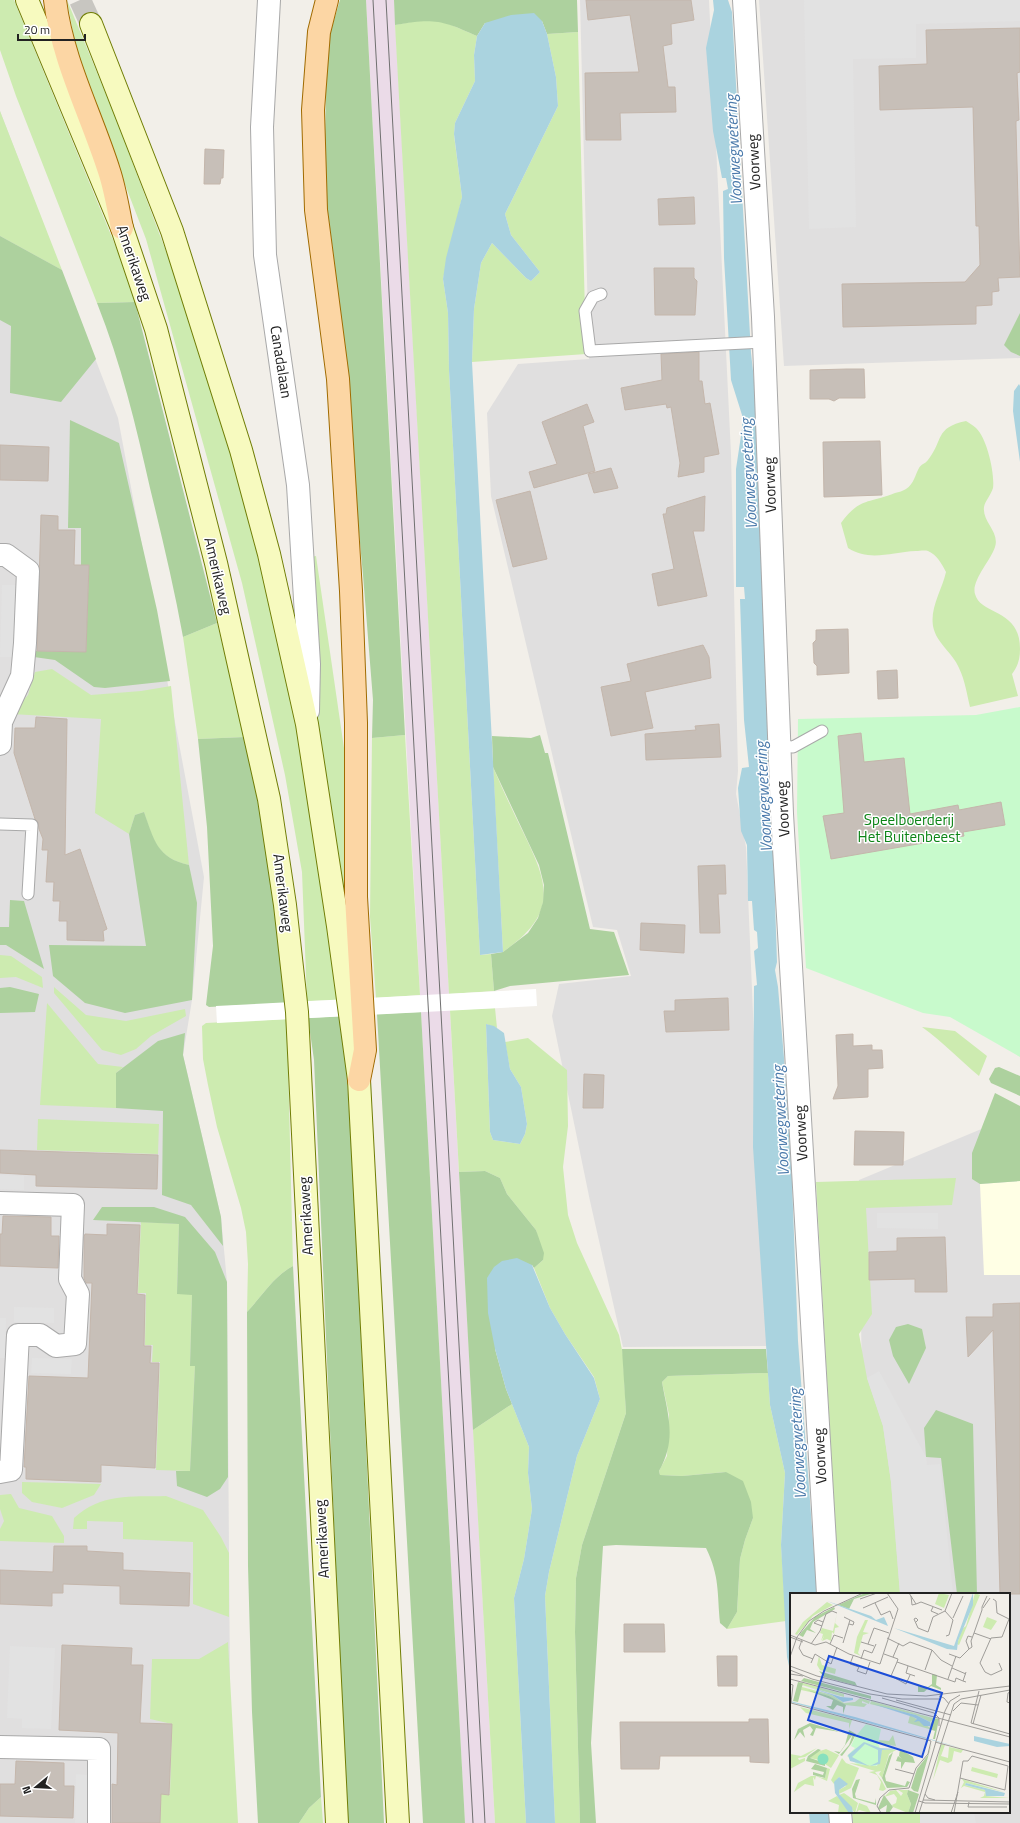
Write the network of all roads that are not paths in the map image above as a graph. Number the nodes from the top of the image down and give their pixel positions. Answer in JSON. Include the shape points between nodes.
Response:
{"nodes":[{"id":1,"x":27,"y":0,"type":"edge"},
{"id":2,"x":55,"y":0,"type":"edge"},
{"id":3,"x":269,"y":0,"type":"edge"},
{"id":4,"x":327,"y":0,"type":"edge"},
{"id":5,"x":744,"y":0,"type":"edge"},
{"id":6,"x":91,"y":24,"type":"tunnel mouth"},
{"id":7,"x":122,"y":228,"type":"junction"},
{"id":8,"x":601,"y":294,"type":"dead end"},
{"id":9,"x":764,"y":342,"type":"junction"},
{"id":10,"x":0,"y":555,"type":"edge"},
{"id":11,"x":307,"y":724,"type":"junction"},
{"id":12,"x":822,"y":731,"type":"dead end"},
{"id":13,"x":0,"y":744,"type":"edge"},
{"id":14,"x":780,"y":746,"type":"junction"},
{"id":15,"x":0,"y":824,"type":"edge"},
{"id":16,"x":28,"y":894,"type":"dead end"},
{"id":17,"x":359,"y":1080,"type":"junction"},
{"id":18,"x":0,"y":1203,"type":"edge"},
{"id":19,"x":0,"y":1472,"type":"edge"},
{"id":20,"x":828,"y":1593,"type":"edge"},
{"id":21,"x":0,"y":1747,"type":"edge"},
{"id":22,"x":840,"y":1813,"type":"edge"},
{"id":23,"x":99,"y":1823,"type":"edge"},
{"id":24,"x":337,"y":1823,"type":"edge"},
{"id":25,"x":398,"y":1823,"type":"edge"},
{"id":26,"x":841,"y":1823,"type":"edge"}],
"edges":[{"from":1,"to":7,"type":"main road","name":"Amerikaweg"},
{"from":2,"to":7,"type":"main road","via":[[65,51],[110,172]]},
{"from":3,"to":11,"type":"street","name":"Canadalaan","via":[[262,127],[265,255],[298,485],[310,664]]},
{"from":4,"to":17,"type":"main road","via":[[319,32],[313,110],[316,210],[338,379],[351,590],[356,723],[356,897],[365,1050]]},
{"from":5,"to":9,"type":"street","name":"Voorweg"},
{"from":6,"to":11,"type":"main road","via":[[172,230],[241,450],[271,562]]},
{"from":7,"to":24,"type":"main road","name":"Amerikaweg","via":[[156,329],[216,563],[269,799],[286,905],[297,1012]]},
{"from":8,"to":9,"type":"lane","via":[[593,297],[585,311],[590,351]]},
{"from":9,"to":14,"type":"street","name":"Voorweg"},
{"from":10,"to":13,"type":"street","via":[[6,555],[28,571],[22,676],[1,722]]},
{"from":11,"to":17,"type":"main road"},
{"from":12,"to":14,"type":"lane","via":[[793,747]]},
{"from":14,"to":20,"type":"street","name":"Voorweg","via":[[791,978]]},
{"from":15,"to":16,"type":"lane","via":[[32,825]]},
{"from":17,"to":25,"type":"main road"},
{"from":18,"to":19,"type":"street","via":[[73,1205],[70,1279],[78,1294],[75,1344],[56,1346],[40,1335],[18,1335],[10,1470]]},
{"from":21,"to":23,"type":"street","via":[[99,1750]]},
{"from":22,"to":26,"type":"street"}]}
